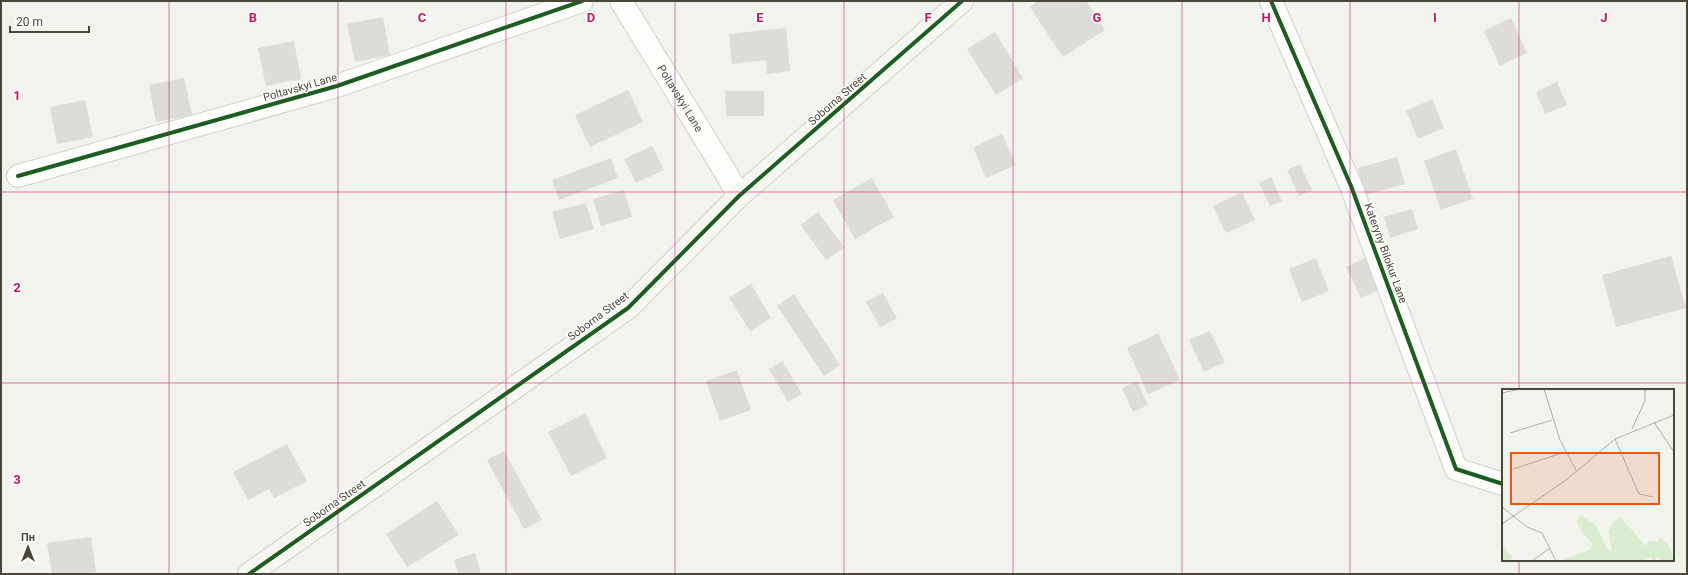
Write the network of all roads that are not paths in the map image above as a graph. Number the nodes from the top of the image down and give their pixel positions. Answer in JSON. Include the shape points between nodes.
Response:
{"nodes":[{"id":1,"x":582,"y":1,"type":"edge"},
{"id":2,"x":621,"y":1,"type":"edge"},
{"id":3,"x":962,"y":1,"type":"edge"},
{"id":4,"x":1271,"y":1,"type":"edge"},
{"id":5,"x":18,"y":176,"type":"dead end"},
{"id":6,"x":739,"y":196,"type":"junction"},
{"id":7,"x":1502,"y":484,"type":"edge"},
{"id":8,"x":248,"y":574,"type":"edge"}],
"edges":[{"from":1,"to":5,"type":"street","name":"Poltavskyi Lane","via":[[337,86]]},
{"from":2,"to":6,"type":"street","name":"Poltavskyi Lane"},
{"from":3,"to":6,"type":"street","name":"Soborna Street"},
{"from":4,"to":7,"type":"street","name":"Kateryny Bilokur Lane","via":[[1351,186],[1456,469]]},
{"from":6,"to":8,"type":"street","name":"Soborna Street","via":[[628,308]]}]}
